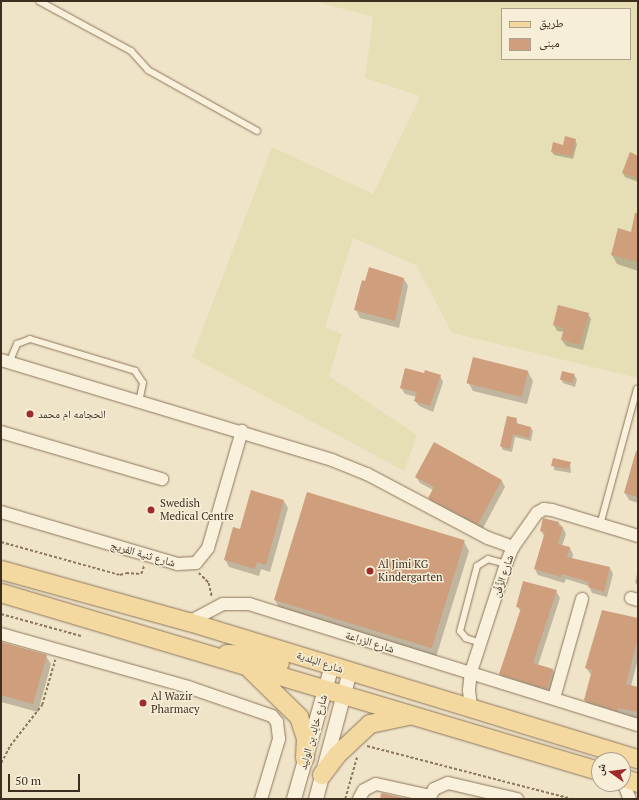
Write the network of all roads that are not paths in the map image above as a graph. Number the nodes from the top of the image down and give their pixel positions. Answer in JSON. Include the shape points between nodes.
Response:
{"nodes":[{"id":1,"x":39,"y":1,"type":"edge"},
{"id":2,"x":257,"y":131,"type":"dead end"},
{"id":3,"x":5,"y":362,"type":"edge"},
{"id":4,"x":637,"y":389,"type":"edge"},
{"id":5,"x":139,"y":402,"type":"junction"},
{"id":6,"x":242,"y":431,"type":"junction"},
{"id":7,"x":1,"y":432,"type":"edge"},
{"id":8,"x":162,"y":479,"type":"dead end"},
{"id":9,"x":1,"y":512,"type":"edge"},
{"id":10,"x":600,"y":524,"type":"junction"},
{"id":11,"x":638,"y":536,"type":"edge"},
{"id":12,"x":513,"y":547,"type":"junction"},
{"id":13,"x":506,"y":564,"type":"junction"},
{"id":14,"x":1,"y":570,"type":"edge"},
{"id":15,"x":1,"y":593,"type":"edge"},
{"id":16,"x":582,"y":599,"type":"dead end"},
{"id":17,"x":189,"y":622,"type":"junction"},
{"id":18,"x":1,"y":634,"type":"edge"},
{"id":19,"x":481,"y":643,"type":"junction"},
{"id":20,"x":212,"y":656,"type":"junction"},
{"id":21,"x":326,"y":664,"type":"junction"},
{"id":22,"x":248,"y":667,"type":"junction"},
{"id":23,"x":350,"y":671,"type":"junction"},
{"id":24,"x":471,"y":672,"type":"junction"},
{"id":25,"x":326,"y":689,"type":"junction"},
{"id":26,"x":343,"y":694,"type":"junction"},
{"id":27,"x":554,"y":698,"type":"junction"},
{"id":28,"x":471,"y":709,"type":"junction"},
{"id":29,"x":413,"y":715,"type":"junction"},
{"id":30,"x":638,"y":725,"type":"edge"},
{"id":31,"x":305,"y":758,"type":"junction"},
{"id":32,"x":638,"y":760,"type":"edge"},
{"id":33,"x":591,"y":769,"type":"edge"},
{"id":34,"x":322,"y":775,"type":"junction"},
{"id":35,"x":429,"y":797,"type":"edge"},
{"id":36,"x":638,"y":797,"type":"edge"},
{"id":37,"x":261,"y":799,"type":"edge"},
{"id":38,"x":294,"y":799,"type":"edge"},
{"id":39,"x":316,"y":799,"type":"edge"},
{"id":40,"x":359,"y":799,"type":"edge"},
{"id":41,"x":517,"y":799,"type":"edge"},
{"id":42,"x":636,"y":799,"type":"edge"}],
"edges":[{"from":1,"to":2,"type":"lane","via":[[131,51],[148,70]]},
{"from":3,"to":5,"type":"street"},
{"from":3,"to":5,"type":"lane","via":[[17,344],[30,339],[135,371],[143,383]]},
{"from":4,"to":10,"type":"lane"},
{"from":5,"to":6,"type":"street"},
{"from":6,"to":9,"type":"street","name":"شارع ثنية الفريج","via":[[208,548],[196,563],[178,564]]},
{"from":6,"to":12,"type":"street","via":[[354,469],[488,538]]},
{"from":7,"to":8,"type":"street"},
{"from":10,"to":11,"type":"street","name":"شارع الزَّفْن"},
{"from":10,"to":12,"type":"street","name":"شارع الزَّفْن","via":[[544,509],[534,516]]},
{"from":12,"to":13,"type":"street","name":"شارع الزَّفْن"},
{"from":13,"to":19,"type":"street","name":"شارع الزَّفْن"},
{"from":13,"to":19,"type":"lane","via":[[488,559],[477,566],[460,631],[466,638]]},
{"from":14,"to":17,"type":"main road","name":"شارع البلدية"},
{"from":15,"to":20,"type":"main road"},
{"from":16,"to":27,"type":"street"},
{"from":17,"to":21,"type":"main road","name":"شارع البلدية"},
{"from":17,"to":24,"type":"street","name":"شارع الزراعة","via":[[215,607],[231,603],[249,604]]},
{"from":18,"to":37,"type":"street","via":[[188,687],[272,716],[277,722],[279,739]]},
{"from":19,"to":24,"type":"street","name":"شارع الزَّفْن"},
{"from":20,"to":21,"type":"main road","via":[[242,653],[315,673]]},
{"from":20,"to":22,"type":"main road"},
{"from":21,"to":23,"type":"main road","name":"شارع البلدية"},
{"from":21,"to":25,"type":"street","name":"شارع خالِد بن الوليد"},
{"from":22,"to":25,"type":"main road"},
{"from":22,"to":31,"type":"main road","via":[[299,717],[306,738]]},
{"from":23,"to":26,"type":"street","name":"شارع خالِد بن الوليد"},
{"from":23,"to":28,"type":"main road","name":"شارع البلدية"},
{"from":24,"to":27,"type":"street","name":"شارع الزراعة"},
{"from":24,"to":28,"type":"street","name":"شارع الزَّفْن"},
{"from":25,"to":26,"type":"main road"},
{"from":25,"to":31,"type":"street","name":"شارع خالِد بن الوليد"},
{"from":26,"to":29,"type":"main road"},
{"from":26,"to":34,"type":"street","name":"شارع خالِد بن الوليد"},
{"from":27,"to":30,"type":"street","name":"شارع الزراعة"},
{"from":28,"to":32,"type":"main road","name":"شارع البلدية"},
{"from":29,"to":33,"type":"main road"},
{"from":29,"to":34,"type":"main road","via":[[370,724],[337,755]]},
{"from":31,"to":38,"type":"street","name":"شارع خالِد بن الوليد"},
{"from":34,"to":39,"type":"street","name":"شارع خالِد بن الوليد"},
{"from":35,"to":40,"type":"street","via":[[376,784],[364,790]]},
{"from":35,"to":41,"type":"street","via":[[440,784],[448,783]]},
{"from":36,"to":42,"type":"street"}]}
